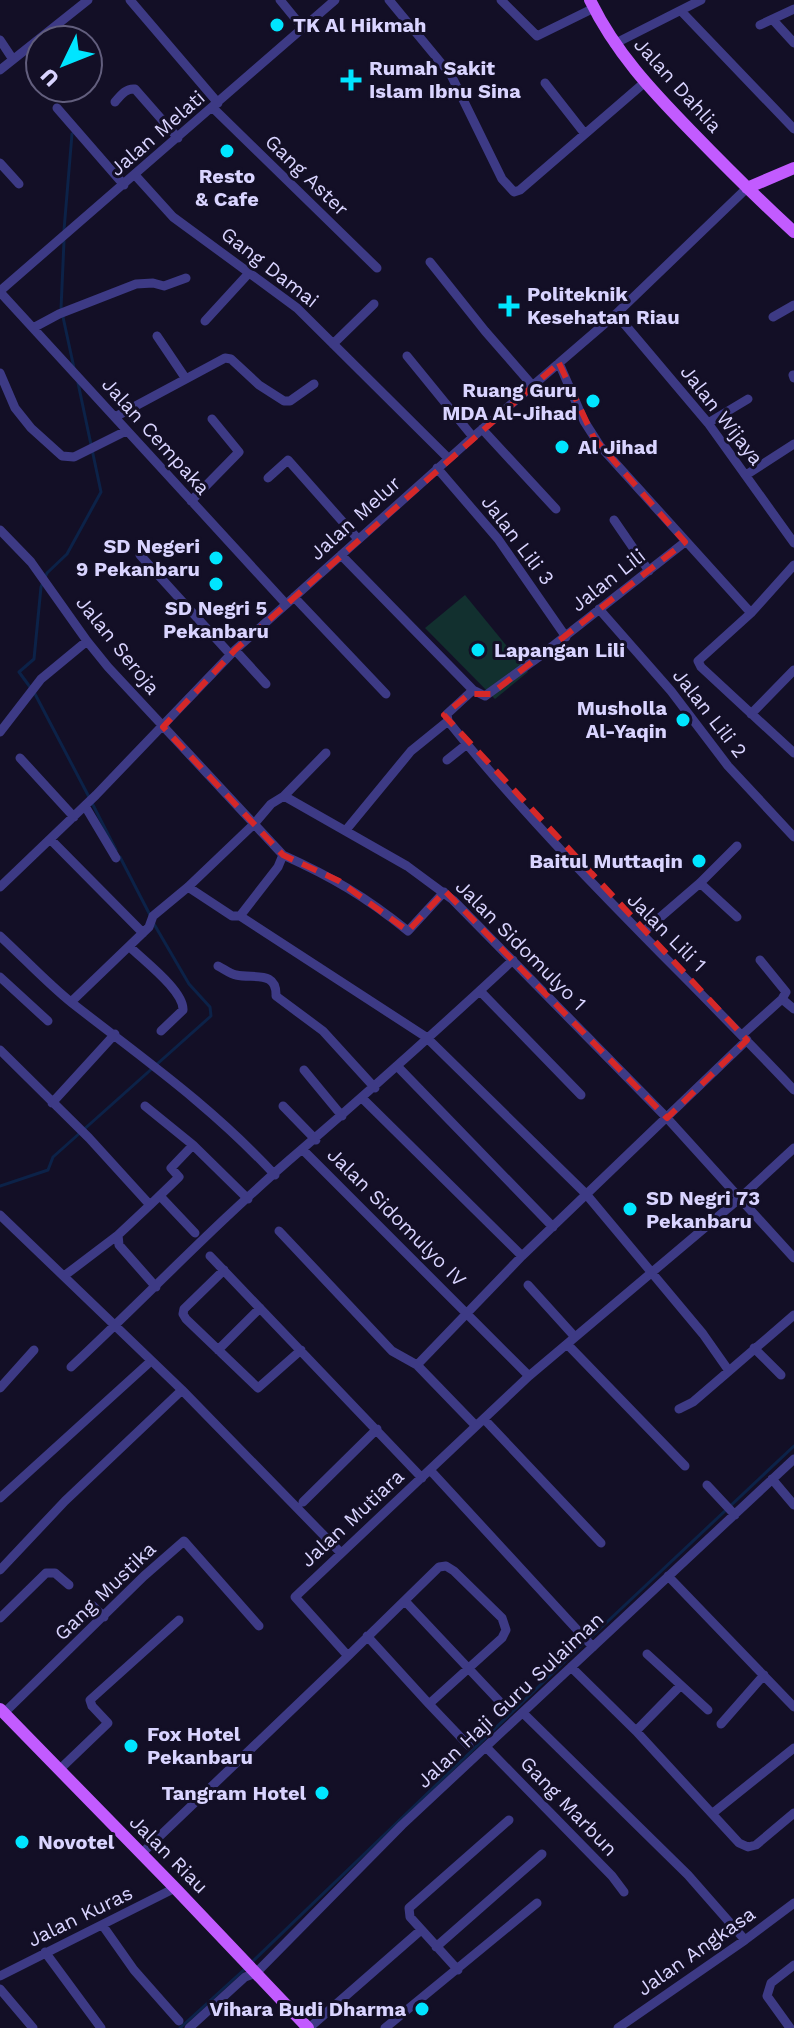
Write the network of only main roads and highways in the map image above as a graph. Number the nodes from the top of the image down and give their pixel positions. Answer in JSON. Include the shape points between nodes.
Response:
{"nodes":[{"id":1,"x":592,"y":4,"type":"edge"},
{"id":2,"x":794,"y":168,"type":"edge"},
{"id":3,"x":747,"y":188,"type":"junction"},
{"id":4,"x":794,"y":232,"type":"edge"},
{"id":5,"x":2,"y":1711,"type":"edge"},
{"id":6,"x":308,"y":2028,"type":"edge"}],
"edges":[{"from":1,"to":3,"type":"main road","name":"Jalan Dahlia","via":[[644,83]]},
{"from":2,"to":3,"type":"main road"},
{"from":3,"to":4,"type":"main road","name":"Jalan Dahlia"},
{"from":5,"to":6,"type":"main road","name":"Jalan Riau"}]}
